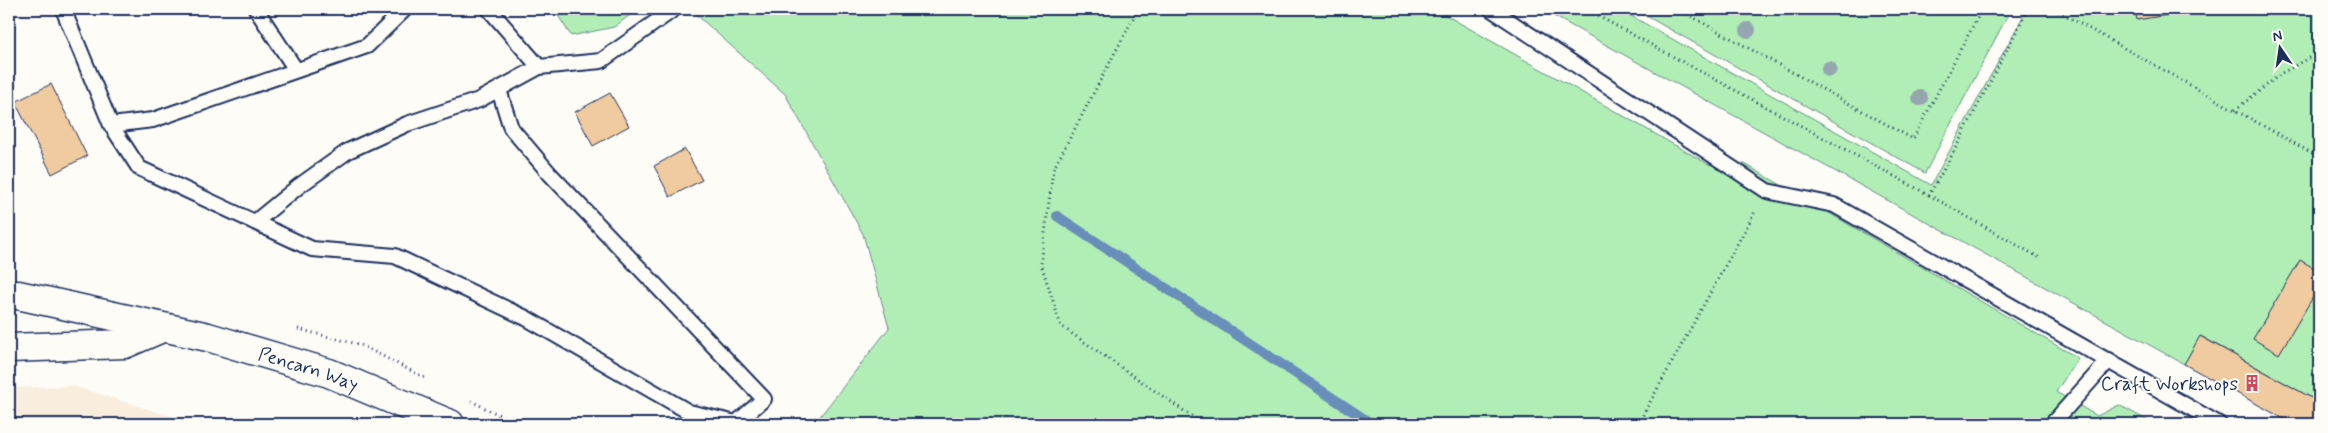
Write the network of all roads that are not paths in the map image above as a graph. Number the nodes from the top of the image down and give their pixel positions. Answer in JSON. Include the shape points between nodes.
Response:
{"nodes":[{"id":1,"x":64,"y":9,"type":"edge"},
{"id":2,"x":256,"y":9,"type":"edge"},
{"id":3,"x":404,"y":9,"type":"edge"},
{"id":4,"x":489,"y":9,"type":"edge"},
{"id":5,"x":674,"y":9,"type":"edge"},
{"id":6,"x":1491,"y":9,"type":"edge"},
{"id":7,"x":540,"y":68,"type":"junction"},
{"id":8,"x":296,"y":70,"type":"junction"},
{"id":9,"x":499,"y":90,"type":"junction"},
{"id":10,"x":111,"y":125,"type":"junction"},
{"id":11,"x":255,"y":222,"type":"junction"},
{"id":12,"x":9,"y":295,"type":"edge"},
{"id":13,"x":162,"y":328,"type":"junction"},
{"id":14,"x":9,"y":348,"type":"edge"},
{"id":15,"x":2109,"y":360,"type":"junction"},
{"id":16,"x":450,"y":424,"type":"edge"},
{"id":17,"x":2052,"y":424,"type":"edge"},
{"id":18,"x":2219,"y":424,"type":"edge"}],
"edges":[{"from":1,"to":10,"type":"lane"},
{"from":2,"to":8,"type":"lane"},
{"from":3,"to":8,"type":"lane","via":[[367,46]]},
{"from":4,"to":7,"type":"lane"},
{"from":5,"to":7,"type":"lane","via":[[601,61]]},
{"from":6,"to":15,"type":"lane","via":[[1767,191],[1834,205]]},
{"from":7,"to":9,"type":"lane"},
{"from":8,"to":10,"type":"lane","via":[[153,120]]},
{"from":9,"to":11,"type":"lane","via":[[407,124],[348,151]]},
{"from":9,"to":11,"type":"lane","via":[[512,128],[550,174],[764,399],[736,423],[689,412],[526,318],[395,256],[312,249]]},
{"from":10,"to":11,"type":"lane","via":[[138,168]]},
{"from":12,"to":13,"type":"street","name":"Pencarn Way"},
{"from":13,"to":14,"type":"street","via":[[125,344]]},
{"from":13,"to":16,"type":"street","name":"Pencarn Way","via":[[208,337],[329,373]]},
{"from":15,"to":17,"type":"lane"},
{"from":15,"to":18,"type":"lane"}]}
